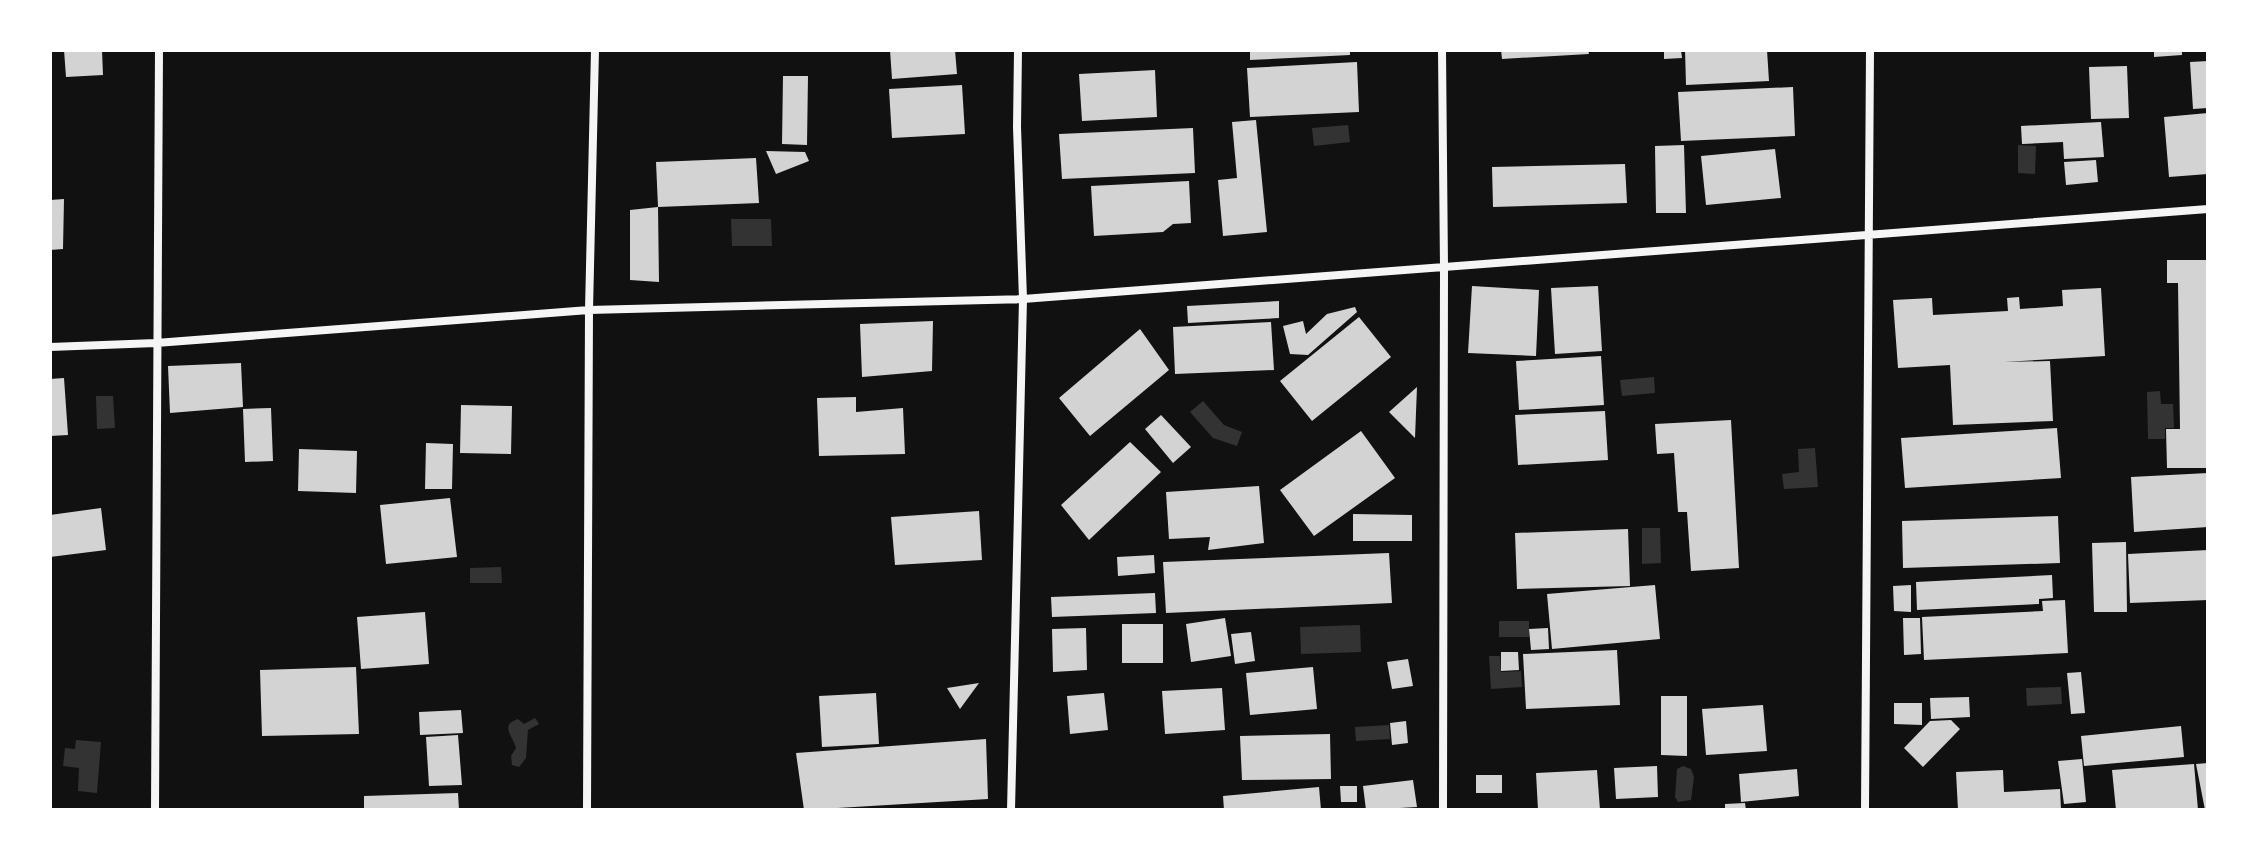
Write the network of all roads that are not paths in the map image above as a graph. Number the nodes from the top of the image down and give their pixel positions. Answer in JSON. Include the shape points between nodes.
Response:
{"nodes":[{"id":1,"x":159,"y":50,"type":"edge"},
{"id":2,"x":595,"y":50,"type":"edge"},
{"id":3,"x":1018,"y":50,"type":"edge"},
{"id":4,"x":1442,"y":50,"type":"edge"},
{"id":5,"x":1870,"y":50,"type":"edge"},
{"id":6,"x":2208,"y":209,"type":"edge"},
{"id":7,"x":1868,"y":236,"type":"junction"},
{"id":8,"x":1444,"y":268,"type":"junction"},
{"id":9,"x":1023,"y":299,"type":"junction"},
{"id":10,"x":589,"y":310,"type":"junction"},
{"id":11,"x":156,"y":343,"type":"junction"},
{"id":12,"x":50,"y":347,"type":"edge"},
{"id":13,"x":155,"y":810,"type":"edge"},
{"id":14,"x":587,"y":810,"type":"edge"},
{"id":15,"x":1011,"y":810,"type":"edge"},
{"id":16,"x":1443,"y":810,"type":"edge"},
{"id":17,"x":1865,"y":810,"type":"edge"}],
"edges":[{"from":1,"to":11,"type":"street"},
{"from":2,"to":10,"type":"street"},
{"from":3,"to":9,"type":"street"},
{"from":4,"to":8,"type":"street"},
{"from":5,"to":7,"type":"street"},
{"from":6,"to":7,"type":"street"},
{"from":7,"to":8,"type":"street"},
{"from":7,"to":17,"type":"street"},
{"from":8,"to":9,"type":"street"},
{"from":8,"to":16,"type":"street"},
{"from":9,"to":10,"type":"street"},
{"from":9,"to":15,"type":"street"},
{"from":10,"to":11,"type":"street"},
{"from":10,"to":14,"type":"street"},
{"from":11,"to":12,"type":"street"},
{"from":11,"to":13,"type":"street"}]}
